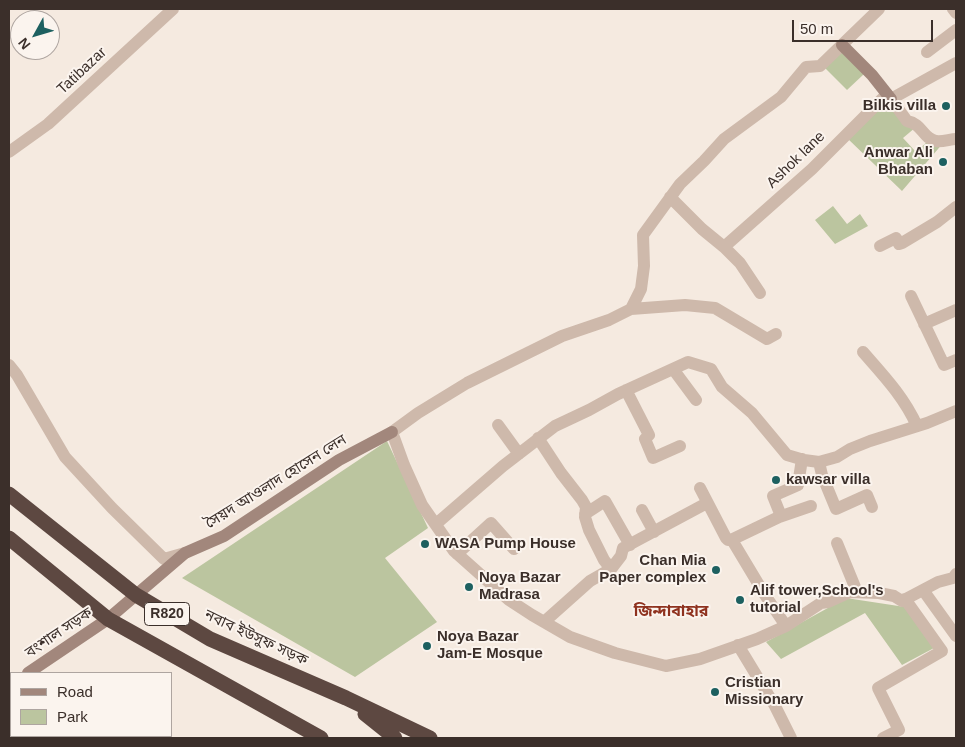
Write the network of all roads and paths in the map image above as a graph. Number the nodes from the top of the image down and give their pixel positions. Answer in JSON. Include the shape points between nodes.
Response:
{"nodes":[{"id":1,"x":173,"y":9,"type":"edge"},
{"id":2,"x":879,"y":9,"type":"edge"},
{"id":3,"x":953,"y":9,"type":"edge"},
{"id":4,"x":956,"y":14,"type":"edge"},
{"id":5,"x":956,"y":30,"type":"edge"},
{"id":6,"x":842,"y":45,"type":"junction"},
{"id":7,"x":928,"y":52,"type":"dead end"},
{"id":8,"x":956,"y":63,"type":"edge"},
{"id":9,"x":889,"y":97,"type":"junction"},
{"id":10,"x":956,"y":139,"type":"edge"},
{"id":11,"x":9,"y":152,"type":"edge"},
{"id":12,"x":670,"y":197,"type":"junction"},
{"id":13,"x":956,"y":207,"type":"edge"},
{"id":14,"x":724,"y":246,"type":"junction"},
{"id":15,"x":880,"y":246,"type":"dead end"},
{"id":16,"x":760,"y":293,"type":"dead end"},
{"id":17,"x":911,"y":296,"type":"dead end"},
{"id":18,"x":631,"y":309,"type":"junction"},
{"id":19,"x":956,"y":310,"type":"edge"},
{"id":20,"x":924,"y":324,"type":"junction"},
{"id":21,"x":776,"y":334,"type":"dead end"},
{"id":22,"x":863,"y":352,"type":"dead end"},
{"id":23,"x":956,"y":360,"type":"edge"},
{"id":24,"x":9,"y":365,"type":"edge"},
{"id":25,"x":674,"y":369,"type":"junction"},
{"id":26,"x":626,"y":390,"type":"junction"},
{"id":27,"x":696,"y":400,"type":"dead end"},
{"id":28,"x":956,"y":411,"type":"edge"},
{"id":29,"x":498,"y":425,"type":"dead end"},
{"id":30,"x":917,"y":426,"type":"junction"},
{"id":31,"x":392,"y":432,"type":"junction"},
{"id":32,"x":538,"y":438,"type":"junction"},
{"id":33,"x":680,"y":446,"type":"dead end"},
{"id":34,"x":519,"y":454,"type":"junction"},
{"id":35,"x":802,"y":459,"type":"junction"},
{"id":36,"x":819,"y":462,"type":"junction"},
{"id":37,"x":700,"y":488,"type":"dead end"},
{"id":38,"x":9,"y":494,"type":"edge"},
{"id":39,"x":707,"y":503,"type":"junction"},
{"id":40,"x":811,"y":506,"type":"dead end"},
{"id":41,"x":872,"y":507,"type":"dead end"},
{"id":42,"x":642,"y":510,"type":"dead end"},
{"id":43,"x":585,"y":514,"type":"junction"},
{"id":44,"x":781,"y":516,"type":"junction"},
{"id":45,"x":436,"y":524,"type":"junction"},
{"id":46,"x":654,"y":532,"type":"junction"},
{"id":47,"x":9,"y":538,"type":"edge"},
{"id":48,"x":731,"y":540,"type":"junction"},
{"id":49,"x":837,"y":543,"type":"dead end"},
{"id":50,"x":630,"y":545,"type":"junction"},
{"id":51,"x":514,"y":549,"type":"dead end"},
{"id":52,"x":185,"y":553,"type":"junction"},
{"id":53,"x":458,"y":554,"type":"junction"},
{"id":54,"x":611,"y":569,"type":"junction"},
{"id":55,"x":956,"y":574,"type":"edge"},
{"id":56,"x":923,"y":590,"type":"junction"},
{"id":57,"x":856,"y":592,"type":"junction"},
{"id":58,"x":136,"y":595,"type":"junction"},
{"id":59,"x":905,"y":599,"type":"junction"},
{"id":60,"x":108,"y":619,"type":"junction"},
{"id":61,"x":544,"y":622,"type":"junction"},
{"id":62,"x":786,"y":626,"type":"junction"},
{"id":63,"x":956,"y":636,"type":"edge"},
{"id":64,"x":738,"y":645,"type":"junction"},
{"id":65,"x":29,"y":672,"type":"edge"},
{"id":66,"x":346,"y":698,"type":"junction"},
{"id":67,"x":321,"y":738,"type":"edge"},
{"id":68,"x":395,"y":738,"type":"edge"},
{"id":69,"x":430,"y":738,"type":"edge"},
{"id":70,"x":791,"y":738,"type":"edge"},
{"id":71,"x":883,"y":738,"type":"edge"}],
"edges":[{"from":1,"to":11,"type":"street","name":"Tatibazar","via":[[48,124]]},
{"from":2,"to":6,"type":"street"},
{"from":3,"to":4,"type":"street"},
{"from":5,"to":7,"type":"street"},
{"from":6,"to":9,"type":"street"},
{"from":6,"to":12,"type":"street","via":[[820,66],[806,67],[781,97],[724,139]]},
{"from":8,"to":9,"type":"street","name":"Ashok lane"},
{"from":9,"to":10,"type":"street","via":[[907,121],[915,123],[929,139]]},
{"from":9,"to":14,"type":"street","name":"Ashok lane"},
{"from":12,"to":14,"type":"street"},
{"from":12,"to":18,"type":"street","via":[[643,235],[641,289]]},
{"from":13,"to":15,"type":"street","via":[[902,243],[896,238]]},
{"from":14,"to":16,"type":"street"},
{"from":17,"to":20,"type":"street"},
{"from":18,"to":21,"type":"street","via":[[707,306],[766,339]]},
{"from":18,"to":31,"type":"street","via":[[562,336],[467,383]]},
{"from":19,"to":20,"type":"street"},
{"from":20,"to":23,"type":"street","via":[[944,365]]},
{"from":22,"to":30,"type":"street","via":[[904,400]]},
{"from":24,"to":52,"type":"street","via":[[65,457],[112,508],[164,559]]},
{"from":25,"to":26,"type":"street"},
{"from":25,"to":27,"type":"street"},
{"from":25,"to":35,"type":"street","via":[[688,362],[711,369],[722,387],[752,413],[787,455]]},
{"from":26,"to":32,"type":"street"},
{"from":26,"to":33,"type":"street","via":[[649,435],[645,439],[654,458]]},
{"from":28,"to":30,"type":"street"},
{"from":29,"to":34,"type":"street"},
{"from":30,"to":36,"type":"street"},
{"from":31,"to":45,"type":"street","via":[[422,505]]},
{"from":31,"to":52,"type":"street","name":"সৈয়দ আওলাদ হোসেন লেন","via":[[340,460],[224,536]]},
{"from":32,"to":34,"type":"street"},
{"from":32,"to":43,"type":"street","via":[[582,500]]},
{"from":34,"to":45,"type":"street"},
{"from":35,"to":36,"type":"street"},
{"from":35,"to":44,"type":"street","via":[[798,484],[773,496]]},
{"from":36,"to":41,"type":"street","via":[[836,509],[867,495]]},
{"from":37,"to":39,"type":"street"},
{"from":38,"to":58,"type":"highway","name":"নবাব ইউসুফ সড়ক","number":"R820"},
{"from":39,"to":46,"type":"street"},
{"from":39,"to":48,"type":"street","via":[[726,538]]},
{"from":40,"to":44,"type":"street"},
{"from":42,"to":46,"type":"street"},
{"from":43,"to":50,"type":"street","via":[[605,501]]},
{"from":43,"to":54,"type":"street","via":[[589,530]]},
{"from":44,"to":48,"type":"street"},
{"from":45,"to":53,"type":"street"},
{"from":46,"to":50,"type":"street"},
{"from":47,"to":60,"type":"highway","number":"R820"},
{"from":48,"to":62,"type":"street"},
{"from":49,"to":57,"type":"street"},
{"from":50,"to":54,"type":"street","via":[[623,548]]},
{"from":51,"to":53,"type":"street","via":[[491,524]]},
{"from":52,"to":58,"type":"street","name":"সৈয়দ আওলাদ হোসেন লেন"},
{"from":53,"to":61,"type":"street","via":[[509,600]]},
{"from":54,"to":61,"type":"street","via":[[590,581]]},
{"from":55,"to":56,"type":"street"},
{"from":56,"to":59,"type":"street"},
{"from":56,"to":63,"type":"street"},
{"from":57,"to":59,"type":"street"},
{"from":57,"to":62,"type":"street","via":[[821,603]]},
{"from":58,"to":60,"type":"street","name":"সৈয়দ আওলাদ হোসেন লেন"},
{"from":58,"to":66,"type":"highway","name":"নবাব ইউসুফ সড়ক","number":"R820","via":[[210,639]]},
{"from":59,"to":71,"type":"street","via":[[942,651],[878,688],[899,730]]},
{"from":60,"to":65,"type":"street","name":"বংশাল সড়ক"},
{"from":60,"to":67,"type":"highway","number":"R820"},
{"from":61,"to":64,"type":"street","via":[[570,637],[666,666],[700,659]]},
{"from":62,"to":64,"type":"street"},
{"from":64,"to":70,"type":"street"},
{"from":66,"to":68,"type":"highway"},
{"from":66,"to":69,"type":"highway","name":"নবাব ইউসুফ সড়ক","number":"R820"}]}
